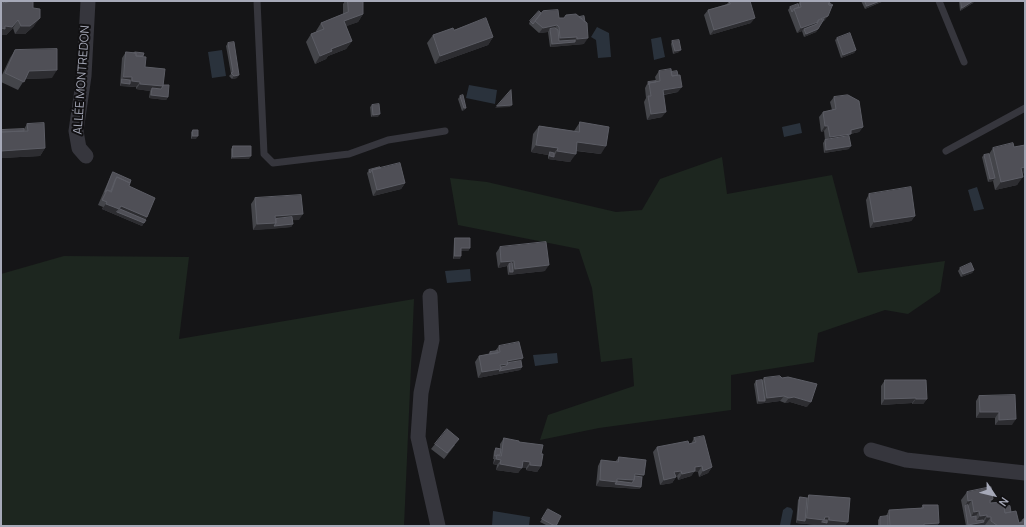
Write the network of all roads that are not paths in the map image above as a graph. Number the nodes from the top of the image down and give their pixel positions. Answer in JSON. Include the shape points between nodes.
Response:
{"nodes":[{"id":1,"x":88,"y":1,"type":"edge"},
{"id":2,"x":258,"y":1,"type":"edge"},
{"id":3,"x":939,"y":1,"type":"edge"},
{"id":4,"x":964,"y":62,"type":"dead end"},
{"id":5,"x":1025,"y":108,"type":"edge"},
{"id":6,"x":445,"y":131,"type":"dead end"},
{"id":7,"x":946,"y":151,"type":"dead end"},
{"id":8,"x":86,"y":156,"type":"dead end"},
{"id":9,"x":430,"y":296,"type":"dead end"},
{"id":10,"x":871,"y":450,"type":"dead end"},
{"id":11,"x":1025,"y":473,"type":"edge"},
{"id":12,"x":438,"y":526,"type":"edge"}],
"edges":[{"from":1,"to":8,"type":"street","name":"ALLÉE MONTREDON","via":[[84,76],[76,131],[79,148]]},
{"from":2,"to":6,"type":"lane","via":[[264,154],[273,163],[349,154],[388,140]]},
{"from":3,"to":4,"type":"lane"},
{"from":5,"to":7,"type":"lane"},
{"from":9,"to":12,"type":"street","via":[[432,340],[421,393],[418,437]]},
{"from":10,"to":11,"type":"street","via":[[906,460]]}]}
